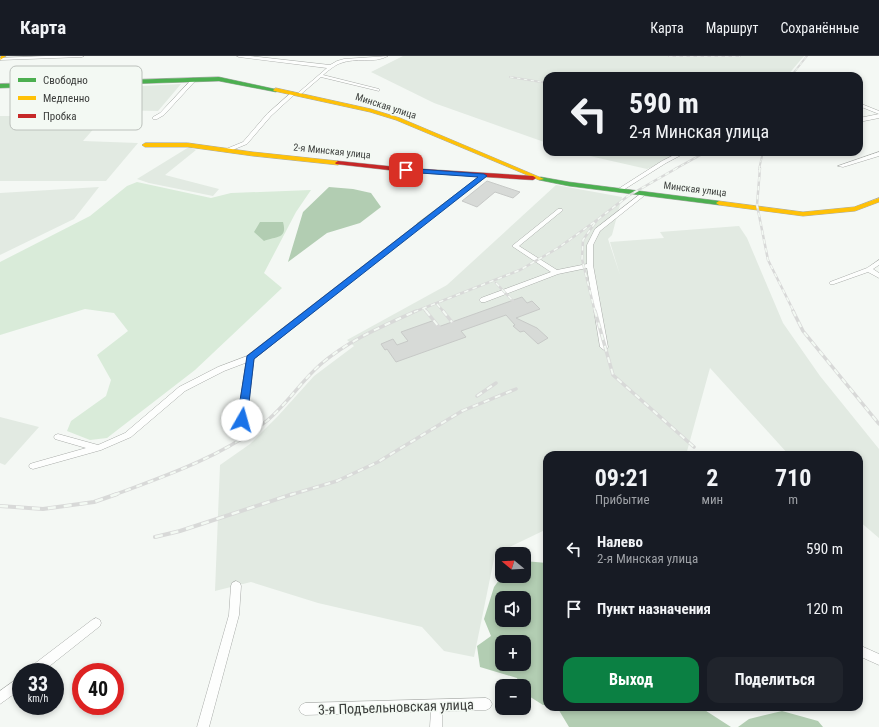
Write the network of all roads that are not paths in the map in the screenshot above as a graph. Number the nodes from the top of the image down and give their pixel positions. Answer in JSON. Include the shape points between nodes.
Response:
{"nodes":[{"id":1,"x":4,"y":56,"type":"edge"},
{"id":2,"x":82,"y":56,"type":"edge"},
{"id":3,"x":239,"y":56,"type":"edge"},
{"id":4,"x":386,"y":56,"type":"edge"},
{"id":5,"x":0,"y":59,"type":"edge"},
{"id":6,"x":332,"y":67,"type":"junction"},
{"id":7,"x":321,"y":76,"type":"junction"},
{"id":8,"x":195,"y":79,"type":"junction"},
{"id":9,"x":142,"y":81,"type":"edge"},
{"id":10,"x":0,"y":86,"type":"edge"},
{"id":11,"x":10,"y":86,"type":"edge"},
{"id":12,"x":377,"y":90,"type":"dead end"},
{"id":13,"x":297,"y":94,"type":"junction"},
{"id":14,"x":863,"y":106,"type":"edge"},
{"id":15,"x":879,"y":113,"type":"edge"},
{"id":16,"x":879,"y":116,"type":"edge"},
{"id":17,"x":155,"y":118,"type":"dead end"},
{"id":18,"x":863,"y":119,"type":"edge"},
{"id":19,"x":145,"y":145,"type":"dead end"},
{"id":20,"x":228,"y":150,"type":"junction"},
{"id":21,"x":879,"y":154,"type":"edge"},
{"id":22,"x":676,"y":156,"type":"edge"},
{"id":23,"x":841,"y":166,"type":"dead end"},
{"id":24,"x":484,"y":176,"type":"junction"},
{"id":25,"x":541,"y":179,"type":"junction"},
{"id":26,"x":618,"y":191,"type":"junction"},
{"id":27,"x":643,"y":194,"type":"junction"},
{"id":28,"x":879,"y":200,"type":"edge"},
{"id":29,"x":560,"y":210,"type":"dead end"},
{"id":30,"x":879,"y":262,"type":"edge"},
{"id":31,"x":590,"y":264,"type":"junction"},
{"id":32,"x":869,"y":269,"type":"junction"},
{"id":33,"x":556,"y":272,"type":"junction"},
{"id":34,"x":879,"y":276,"type":"edge"},
{"id":35,"x":832,"y":283,"type":"dead end"},
{"id":36,"x":483,"y":300,"type":"dead end"},
{"id":37,"x":604,"y":347,"type":"dead end"},
{"id":38,"x":250,"y":358,"type":"junction"},
{"id":39,"x":239,"y":427,"type":"dead end"},
{"id":40,"x":58,"y":437,"type":"dead end"},
{"id":41,"x":98,"y":448,"type":"junction"},
{"id":42,"x":33,"y":466,"type":"dead end"},
{"id":43,"x":236,"y":586,"type":"dead end"},
{"id":44,"x":96,"y":623,"type":"dead end"},
{"id":45,"x":863,"y":652,"type":"edge"},
{"id":46,"x":879,"y":660,"type":"edge"},
{"id":47,"x":45,"y":663,"type":"edge"},
{"id":48,"x":12,"y":689,"type":"edge"},
{"id":49,"x":0,"y":698,"type":"edge"},
{"id":50,"x":486,"y":704,"type":"dead end"},
{"id":51,"x":437,"y":706,"type":"junction"},
{"id":52,"x":305,"y":709,"type":"dead end"},
{"id":53,"x":203,"y":727,"type":"edge"},
{"id":54,"x":436,"y":727,"type":"edge"}],
"edges":[{"from":1,"to":5,"type":"main road"},
{"from":2,"to":5,"type":"street"},
{"from":3,"to":6,"type":"street"},
{"from":4,"to":6,"type":"street","via":[[373,60],[338,62]]},
{"from":6,"to":7,"type":"street"},
{"from":7,"to":12,"type":"street"},
{"from":7,"to":13,"type":"street"},
{"from":8,"to":9,"type":"main road","name":"Минская улица"},
{"from":8,"to":13,"type":"main road","name":"Минская улица","via":[[219,79]]},
{"from":8,"to":17,"type":"street","via":[[162,114]]},
{"from":10,"to":11,"type":"main road","name":"Минская улица"},
{"from":13,"to":20,"type":"street","via":[[269,115],[245,143]]},
{"from":13,"to":25,"type":"main road","name":"Минская улица","via":[[398,119]]},
{"from":14,"to":15,"type":"street"},
{"from":16,"to":18,"type":"street"},
{"from":19,"to":20,"type":"main road","name":"2-я Минская улица","via":[[188,145]]},
{"from":20,"to":24,"type":"main road","name":"2-я Минская улица"},
{"from":21,"to":23,"type":"street"},
{"from":22,"to":26,"type":"street"},
{"from":24,"to":25,"type":"main road","name":"2-я Минская улица"},
{"from":24,"to":38,"type":"main road"},
{"from":25,"to":26,"type":"main road","name":"Минская улица"},
{"from":26,"to":27,"type":"main road","name":"Минская улица"},
{"from":27,"to":28,"type":"main road","name":"Минская улица","via":[[803,214],[855,209]]},
{"from":27,"to":31,"type":"street","via":[[597,230],[590,244]]},
{"from":29,"to":33,"type":"street","via":[[515,246]]},
{"from":30,"to":32,"type":"street"},
{"from":31,"to":33,"type":"street"},
{"from":31,"to":37,"type":"street"},
{"from":32,"to":34,"type":"street"},
{"from":32,"to":35,"type":"street"},
{"from":33,"to":36,"type":"street"},
{"from":38,"to":39,"type":"main road"},
{"from":38,"to":41,"type":"street","via":[[221,369],[182,389],[128,435]]},
{"from":40,"to":41,"type":"street"},
{"from":41,"to":42,"type":"street"},
{"from":43,"to":53,"type":"street","via":[[234,615]]},
{"from":44,"to":47,"type":"street"},
{"from":45,"to":46,"type":"street"},
{"from":48,"to":49,"type":"street"},
{"from":50,"to":51,"type":"street","name":"3-я Подъельновская улица"},
{"from":51,"to":52,"type":"street","name":"3-я Подъельновская улица"},
{"from":51,"to":54,"type":"street"}]}
